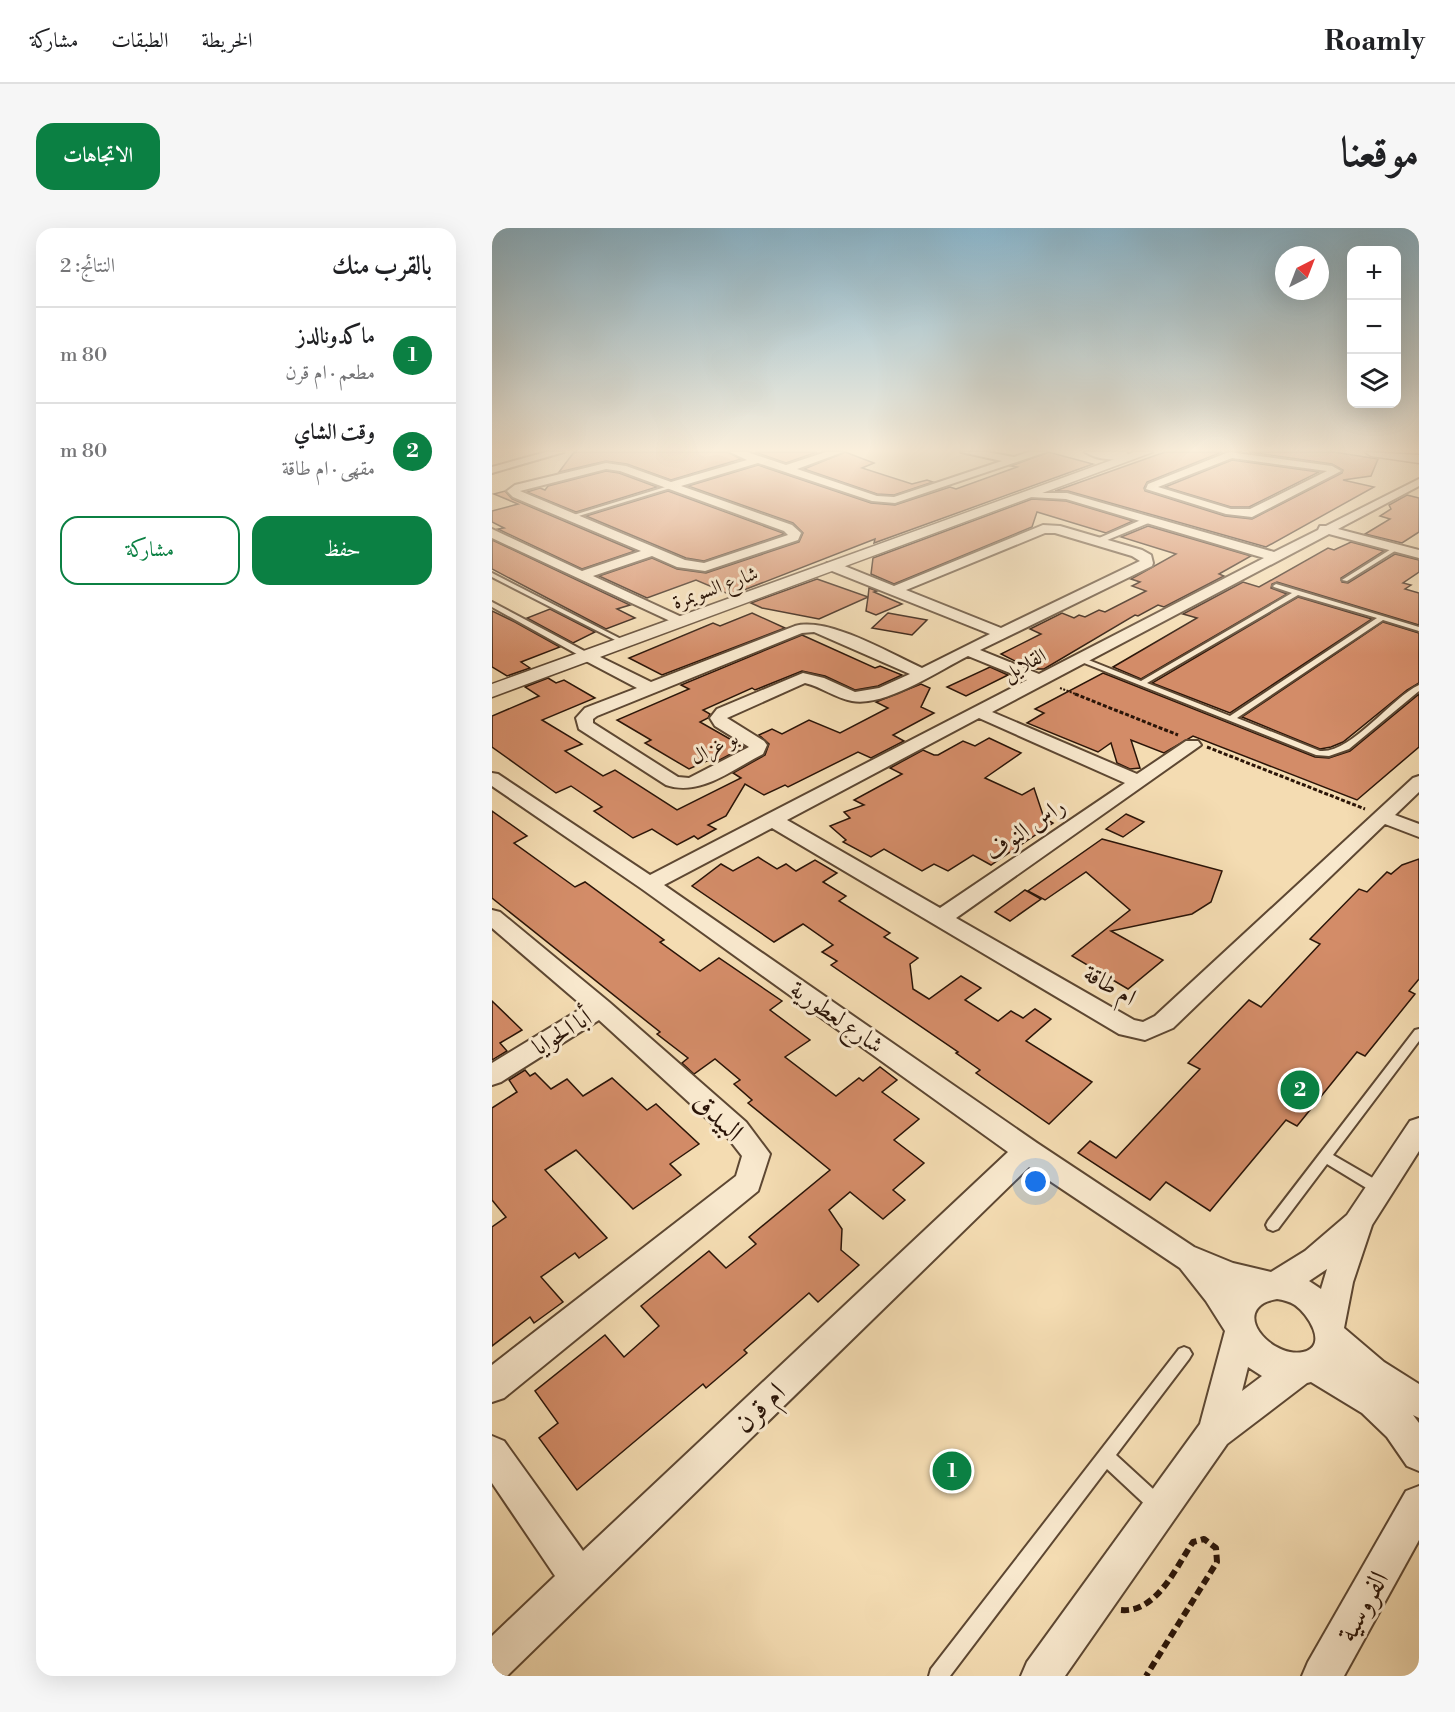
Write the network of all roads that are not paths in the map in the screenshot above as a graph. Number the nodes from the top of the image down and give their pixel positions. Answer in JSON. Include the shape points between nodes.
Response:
{"nodes":[{"id":1,"x":576,"y":520,"type":"edge"},
{"id":2,"x":765,"y":520,"type":"edge"},
{"id":3,"x":961,"y":520,"type":"edge"},
{"id":4,"x":1148,"y":520,"type":"joint"},
{"id":5,"x":1345,"y":520,"type":"edge"},
{"id":6,"x":1324,"y":530,"type":"junction"},
{"id":7,"x":494,"y":535,"type":"edge"},
{"id":8,"x":1097,"y":541,"type":"junction"},
{"id":9,"x":1396,"y":548,"type":"junction"},
{"id":10,"x":651,"y":552,"type":"junction"},
{"id":11,"x":1419,"y":554,"type":"edge"},
{"id":12,"x":1273,"y":556,"type":"junction"},
{"id":13,"x":832,"y":566,"type":"junction"},
{"id":14,"x":492,"y":575,"type":"edge"},
{"id":15,"x":582,"y":575,"type":"junction"},
{"id":16,"x":1345,"y":580,"type":"dead end"},
{"id":17,"x":1276,"y":586,"type":"dead end"},
{"id":18,"x":893,"y":591,"type":"junction"},
{"id":19,"x":1296,"y":592,"type":"junction"},
{"id":20,"x":492,"y":604,"type":"edge"},
{"id":21,"x":1382,"y":618,"type":"junction"},
{"id":22,"x":681,"y":622,"type":"junction"},
{"id":23,"x":1419,"y":630,"type":"edge"},
{"id":24,"x":1001,"y":633,"type":"junction"},
{"id":25,"x":625,"y":643,"type":"junction"},
{"id":26,"x":967,"y":650,"type":"junction"},
{"id":27,"x":587,"y":656,"type":"junction"},
{"id":28,"x":1078,"y":659,"type":"junction"},
{"id":29,"x":921,"y":673,"type":"junction"},
{"id":30,"x":1039,"y":680,"type":"junction"},
{"id":31,"x":1141,"y":684,"type":"junction"},
{"id":32,"x":1419,"y":687,"type":"edge"},
{"id":33,"x":651,"y":688,"type":"junction"},
{"id":34,"x":492,"y":691,"type":"edge"},
{"id":35,"x":979,"y":711,"type":"junction"},
{"id":36,"x":1230,"y":719,"type":"junction"},
{"id":37,"x":1192,"y":745,"type":"dead end"},
{"id":38,"x":1137,"y":781,"type":"junction"},
{"id":39,"x":1419,"y":782,"type":"edge"},
{"id":40,"x":497,"y":786,"type":"edge"},
{"id":41,"x":1382,"y":816,"type":"junction"},
{"id":42,"x":772,"y":820,"type":"junction"},
{"id":43,"x":1419,"y":831,"type":"edge"},
{"id":44,"x":649,"y":884,"type":"junction"},
{"id":45,"x":492,"y":916,"type":"edge"},
{"id":46,"x":941,"y":918,"type":"junction"},
{"id":47,"x":601,"y":1008,"type":"junction"},
{"id":48,"x":1419,"y":1033,"type":"edge"},
{"id":49,"x":492,"y":1075,"type":"edge"},
{"id":50,"x":1419,"y":1129,"type":"edge"},
{"id":51,"x":1027,"y":1151,"type":"junction"},
{"id":52,"x":1325,"y":1157,"type":"junction"},
{"id":53,"x":1378,"y":1188,"type":"junction"},
{"id":54,"x":1359,"y":1220,"type":"junction"},
{"id":55,"x":1273,"y":1225,"type":"dead end"},
{"id":56,"x":1183,"y":1256,"type":"junction"},
{"id":57,"x":1274,"y":1285,"type":"junction"},
{"id":58,"x":1241,"y":1330,"type":"junction"},
{"id":59,"x":1330,"y":1332,"type":"junction"},
{"id":60,"x":1184,"y":1354,"type":"dead end"},
{"id":61,"x":1305,"y":1368,"type":"junction"},
{"id":62,"x":492,"y":1386,"type":"edge"},
{"id":63,"x":1419,"y":1401,"type":"edge"},
{"id":64,"x":1215,"y":1432,"type":"junction"},
{"id":65,"x":492,"y":1453,"type":"edge"},
{"id":66,"x":1419,"y":1454,"type":"edge"},
{"id":67,"x":1105,"y":1456,"type":"junction"},
{"id":68,"x":1419,"y":1504,"type":"edge"},
{"id":69,"x":1160,"y":1507,"type":"junction"},
{"id":70,"x":579,"y":1578,"type":"junction"},
{"id":71,"x":492,"y":1663,"type":"edge"},
{"id":72,"x":938,"y":1676,"type":"edge"},
{"id":73,"x":1041,"y":1676,"type":"edge"},
{"id":74,"x":1322,"y":1676,"type":"edge"}],
"edges":[{"from":1,"to":10,"type":"street"},
{"from":2,"to":10,"type":"street","via":[[788,528],[795,533],[794,537],[705,567],[682,564]]},
{"from":3,"to":13,"type":"street","name":"شارع السويمرة"},
{"from":4,"to":8,"type":"street"},
{"from":4,"to":12,"type":"street"},
{"from":5,"to":6,"type":"street","name":"القلايل"},
{"from":6,"to":9,"type":"street"},
{"from":6,"to":12,"type":"street","name":"القلايل"},
{"from":7,"to":15,"type":"street"},
{"from":8,"to":18,"type":"street","name":"بو غزال","via":[[1043,529]]},
{"from":8,"to":24,"type":"street","name":"بو غزال","via":[[1137,553],[1147,563]]},
{"from":9,"to":11,"type":"street"},
{"from":9,"to":16,"type":"lane"},
{"from":10,"to":15,"type":"street"},
{"from":12,"to":28,"type":"street","name":"القلايل"},
{"from":13,"to":18,"type":"street"},
{"from":13,"to":22,"type":"street","name":"شارع السويمرة"},
{"from":14,"to":25,"type":"lane"},
{"from":15,"to":22,"type":"street"},
{"from":17,"to":19,"type":"lane"},
{"from":18,"to":24,"type":"street"},
{"from":19,"to":21,"type":"lane"},
{"from":19,"to":31,"type":"lane"},
{"from":20,"to":27,"type":"lane"},
{"from":21,"to":23,"type":"lane"},
{"from":21,"to":36,"type":"lane"},
{"from":22,"to":25,"type":"street","name":"شارع السويمرة"},
{"from":24,"to":26,"type":"street","name":"بو غزال"},
{"from":25,"to":27,"type":"street","name":"شارع السويمرة"},
{"from":26,"to":29,"type":"street","name":"بو غزال"},
{"from":26,"to":30,"type":"street"},
{"from":27,"to":33,"type":"street"},
{"from":27,"to":34,"type":"street","name":"شارع السويمرة"},
{"from":28,"to":30,"type":"street","name":"القلايل"},
{"from":28,"to":31,"type":"lane"},
{"from":29,"to":33,"type":"street","name":"بو غزال","via":[[827,630],[814,628],[800,629]]},
{"from":29,"to":33,"type":"street","name":"بو غزال","via":[[860,698],[814,678],[799,679],[723,712],[718,718],[721,722],[758,744],[757,750],[693,783],[681,784],[585,725],[584,718],[591,712]]},
{"from":30,"to":35,"type":"street","name":"القلايل"},
{"from":31,"to":36,"type":"lane"},
{"from":32,"to":36,"type":"lane","via":[[1346,747],[1329,754],[1311,751]]},
{"from":35,"to":38,"type":"street"},
{"from":35,"to":42,"type":"street","name":"القلايل"},
{"from":37,"to":38,"type":"street","name":"راس النوف"},
{"from":38,"to":46,"type":"street","name":"راس النوف"},
{"from":39,"to":41,"type":"street","name":"ام طاقة"},
{"from":40,"to":44,"type":"street","name":"شارع لعطورية"},
{"from":41,"to":43,"type":"street"},
{"from":41,"to":46,"type":"street","name":"ام طاقة","via":[[1164,1022],[1145,1031],[1128,1028]]},
{"from":42,"to":44,"type":"street","name":"القلايل"},
{"from":42,"to":46,"type":"street","name":"ام طاقة"},
{"from":44,"to":51,"type":"street","name":"شارع لعطورية"},
{"from":45,"to":47,"type":"street","name":"البيدق"},
{"from":47,"to":49,"type":"street","name":"أبا الحوايا"},
{"from":47,"to":62,"type":"street","name":"البيدق","via":[[737,1130],[756,1154],[748,1184]]},
{"from":48,"to":52,"type":"lane"},
{"from":50,"to":53,"type":"street"},
{"from":51,"to":56,"type":"street","name":"شارع لعطورية"},
{"from":51,"to":70,"type":"street","name":"ام قرن"},
{"from":52,"to":53,"type":"lane"},
{"from":52,"to":55,"type":"lane"},
{"from":53,"to":54,"type":"street"},
{"from":54,"to":57,"type":"street","via":[[1316,1260]]},
{"from":54,"to":59,"type":"street","via":[[1338,1282]]},
{"from":56,"to":57,"type":"street","name":"شارع لعطورية","via":[[1231,1276]]},
{"from":56,"to":58,"type":"street","name":"شارع لعطورية","via":[[1217,1292]]},
{"from":57,"to":58,"type":"street","via":[[1252,1291],[1244,1299],[1239,1310]]},
{"from":57,"to":59,"type":"street","via":[[1305,1295],[1317,1304]]},
{"from":58,"to":61,"type":"street","via":[[1251,1349],[1263,1359],[1277,1366]]},
{"from":58,"to":64,"type":"street"},
{"from":59,"to":61,"type":"street","via":[[1327,1354]]},
{"from":59,"to":63,"type":"street","via":[[1355,1361],[1380,1381]]},
{"from":60,"to":67,"type":"lane"},
{"from":61,"to":64,"type":"street"},
{"from":61,"to":66,"type":"street","via":[[1330,1374],[1378,1404],[1397,1420]]},
{"from":64,"to":69,"type":"street"},
{"from":65,"to":70,"type":"street"},
{"from":67,"to":69,"type":"lane"},
{"from":67,"to":72,"type":"lane"},
{"from":68,"to":74,"type":"street","name":"الفروسية"},
{"from":69,"to":73,"type":"street"},
{"from":70,"to":71,"type":"street","name":"ام قرن"}]}
